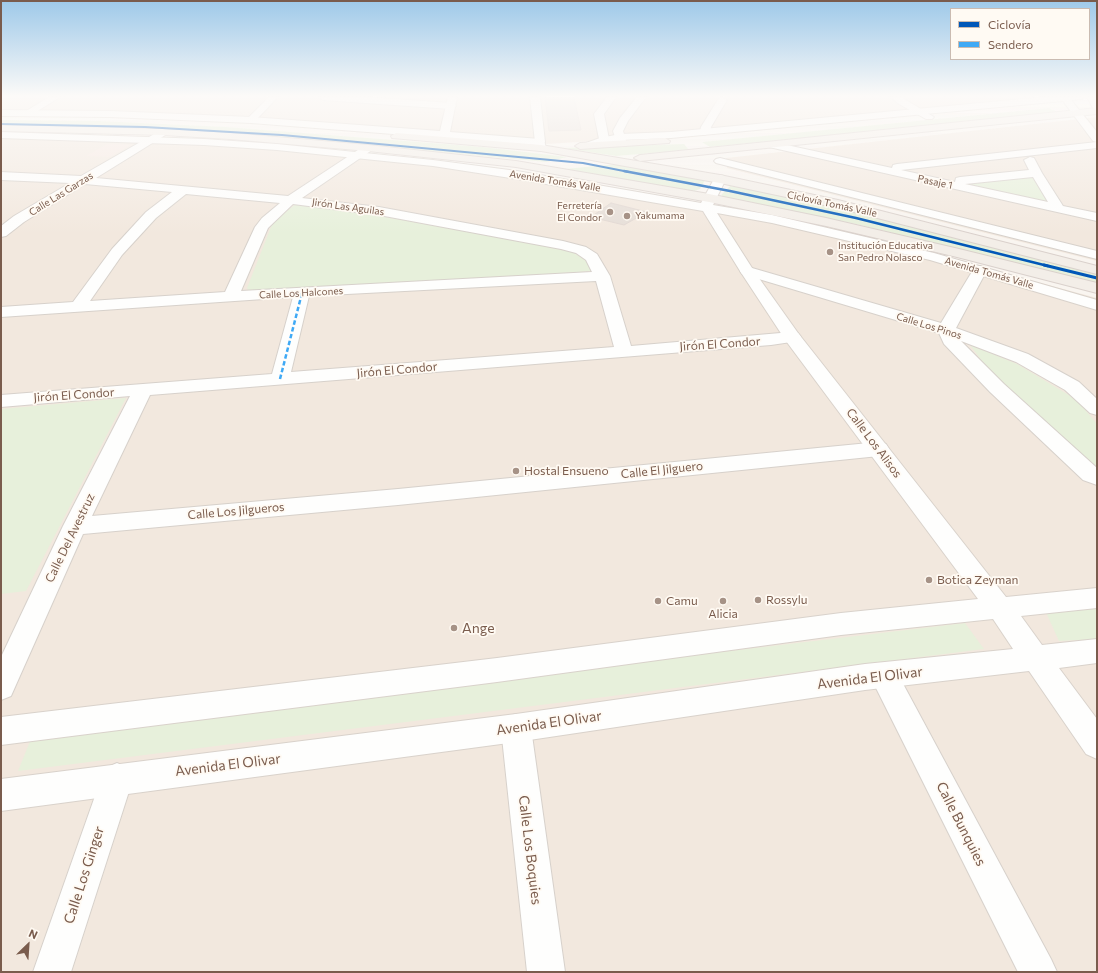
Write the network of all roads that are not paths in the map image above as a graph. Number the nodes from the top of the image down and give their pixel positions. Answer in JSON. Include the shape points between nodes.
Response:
{"nodes":[{"id":1,"x":147,"y":142,"type":"edge"},
{"id":2,"x":198,"y":142,"type":"edge"},
{"id":3,"x":304,"y":142,"type":"edge"},
{"id":4,"x":503,"y":142,"type":"edge"},
{"id":5,"x":517,"y":142,"type":"edge"},
{"id":6,"x":602,"y":142,"type":"edge"},
{"id":7,"x":797,"y":142,"type":"edge"},
{"id":8,"x":540,"y":145,"type":"junction"},
{"id":9,"x":590,"y":145,"type":"joint"},
{"id":10,"x":772,"y":145,"type":"junction"},
{"id":11,"x":1097,"y":145,"type":"edge"},
{"id":12,"x":752,"y":147,"type":"junction"},
{"id":13,"x":368,"y":148,"type":"junction"},
{"id":14,"x":1027,"y":153,"type":"junction"},
{"id":15,"x":357,"y":155,"type":"junction"},
{"id":16,"x":611,"y":160,"type":"junction"},
{"id":17,"x":720,"y":161,"type":"junction"},
{"id":18,"x":516,"y":164,"type":"junction"},
{"id":19,"x":885,"y":171,"type":"junction"},
{"id":20,"x":1036,"y":173,"type":"junction"},
{"id":21,"x":1,"y":176,"type":"edge"},
{"id":22,"x":720,"y":179,"type":"junction"},
{"id":23,"x":82,"y":180,"type":"junction"},
{"id":24,"x":940,"y":183,"type":"junction"},
{"id":25,"x":184,"y":189,"type":"junction"},
{"id":26,"x":290,"y":200,"type":"junction"},
{"id":27,"x":708,"y":202,"type":"junction"},
{"id":28,"x":1059,"y":208,"type":"junction"},
{"id":29,"x":1097,"y":217,"type":"edge"},
{"id":30,"x":1,"y":233,"type":"edge"},
{"id":31,"x":1097,"y":254,"type":"edge"},
{"id":32,"x":980,"y":270,"type":"junction"},
{"id":33,"x":1097,"y":270,"type":"edge"},
{"id":34,"x":747,"y":271,"type":"junction"},
{"id":35,"x":602,"y":276,"type":"junction"},
{"id":36,"x":1097,"y":288,"type":"edge"},
{"id":37,"x":302,"y":293,"type":"junction"},
{"id":38,"x":231,"y":296,"type":"junction"},
{"id":39,"x":1097,"y":305,"type":"edge"},
{"id":40,"x":78,"y":307,"type":"junction"},
{"id":41,"x":1,"y":312,"type":"edge"},
{"id":42,"x":946,"y":330,"type":"junction"},
{"id":43,"x":792,"y":337,"type":"junction"},
{"id":44,"x":624,"y":351,"type":"junction"},
{"id":45,"x":280,"y":379,"type":"junction"},
{"id":46,"x":143,"y":390,"type":"junction"},
{"id":47,"x":1,"y":401,"type":"edge"},
{"id":48,"x":1097,"y":409,"type":"edge"},
{"id":49,"x":879,"y":449,"type":"junction"},
{"id":50,"x":1097,"y":478,"type":"edge"},
{"id":51,"x":398,"y":497,"type":"joint"},
{"id":52,"x":75,"y":526,"type":"junction"},
{"id":53,"x":1097,"y":598,"type":"edge"},
{"id":54,"x":999,"y":607,"type":"junction"},
{"id":55,"x":1097,"y":651,"type":"edge"},
{"id":56,"x":1036,"y":659,"type":"junction"},
{"id":57,"x":884,"y":676,"type":"junction"},
{"id":58,"x":1,"y":687,"type":"edge"},
{"id":59,"x":516,"y":728,"type":"junction"},
{"id":60,"x":1,"y":731,"type":"edge"},
{"id":61,"x":1097,"y":744,"type":"edge"},
{"id":62,"x":117,"y":779,"type":"junction"},
{"id":63,"x":1,"y":795,"type":"edge"},
{"id":64,"x":52,"y":972,"type":"edge"},
{"id":65,"x":546,"y":972,"type":"edge"},
{"id":66,"x":1038,"y":972,"type":"edge"}],
"edges":[{"from":1,"to":23,"type":"street","name":"Calle Las Garzas"},
{"from":2,"to":15,"type":"street","name":"Avenida Tomás Valle"},
{"from":3,"to":13,"type":"main road","name":"Avenida Tomás Valle"},
{"from":4,"to":8,"type":"main road"},
{"from":5,"to":8,"type":"street"},
{"from":6,"to":9,"type":"street"},
{"from":7,"to":10,"type":"main road"},
{"from":8,"to":9,"type":"main road"},
{"from":8,"to":16,"type":"main road"},
{"from":10,"to":12,"type":"main road"},
{"from":10,"to":19,"type":"street","name":"Pasaje 1"},
{"from":11,"to":14,"type":"street"},
{"from":12,"to":16,"type":"main road"},
{"from":12,"to":17,"type":"street"},
{"from":13,"to":15,"type":"street"},
{"from":13,"to":18,"type":"main road","name":"Avenida Tomás Valle"},
{"from":14,"to":19,"type":"street","via":[[897,167]]},
{"from":14,"to":20,"type":"street"},
{"from":15,"to":26,"type":"street"},
{"from":15,"to":27,"type":"street","name":"Avenida Tomás Valle","via":[[432,163]]},
{"from":16,"to":18,"type":"main road"},
{"from":16,"to":22,"type":"main road"},
{"from":17,"to":22,"type":"street"},
{"from":17,"to":31,"type":"street"},
{"from":18,"to":27,"type":"main road","name":"Avenida Tomás Valle"},
{"from":19,"to":24,"type":"street","name":"Pasaje 1"},
{"from":20,"to":24,"type":"street"},
{"from":20,"to":28,"type":"street"},
{"from":21,"to":23,"type":"street","name":"Jirón Las Aguilas"},
{"from":22,"to":27,"type":"street"},
{"from":22,"to":33,"type":"main road","via":[[882,215]]},
{"from":23,"to":25,"type":"street","name":"Jirón Las Aguilas"},
{"from":23,"to":30,"type":"street","name":"Calle Las Garzas"},
{"from":24,"to":28,"type":"street","name":"Pasaje 1"},
{"from":25,"to":26,"type":"street","name":"Jirón Las Aguilas"},
{"from":25,"to":40,"type":"street","via":[[151,215],[117,252]]},
{"from":26,"to":35,"type":"street","name":"Jirón Las Aguilas","via":[[380,211],[563,245],[581,250],[592,258]]},
{"from":26,"to":38,"type":"street","via":[[262,227]]},
{"from":27,"to":32,"type":"street","name":"Avenida Tomás Valle"},
{"from":27,"to":34,"type":"street","name":"Calle Los Alisos"},
{"from":27,"to":36,"type":"main road","name":"Avenida Tomás Valle","via":[[887,235]]},
{"from":28,"to":29,"type":"street","name":"Pasaje 1"},
{"from":32,"to":39,"type":"street","name":"Avenida Tomás Valle"},
{"from":32,"to":42,"type":"street"},
{"from":34,"to":42,"type":"street","name":"Calle Los Pinos"},
{"from":34,"to":43,"type":"street","name":"Calle Los Alisos"},
{"from":35,"to":37,"type":"street","name":"Calle Los Halcones"},
{"from":35,"to":44,"type":"street","name":"Jirón Las Aguilas"},
{"from":37,"to":38,"type":"street","name":"Calle Los Halcones"},
{"from":37,"to":45,"type":"street"},
{"from":38,"to":40,"type":"street","name":"Calle Los Halcones"},
{"from":40,"to":41,"type":"street","name":"Calle Los Halcones"},
{"from":42,"to":48,"type":"street","name":"Calle Los Pinos","via":[[1022,358],[1072,386]]},
{"from":42,"to":50,"type":"street","via":[[950,340],[997,388]]},
{"from":43,"to":44,"type":"street","name":"Jirón El Condor"},
{"from":43,"to":49,"type":"street","name":"Calle Los Alisos"},
{"from":44,"to":45,"type":"street","name":"Jirón El Condor"},
{"from":45,"to":46,"type":"street","name":"Jirón El Condor"},
{"from":46,"to":47,"type":"street","name":"Jirón El Condor"},
{"from":46,"to":52,"type":"street","name":"Calle Del Avestruz"},
{"from":49,"to":51,"type":"street","name":"Calle El Jilguero"},
{"from":49,"to":54,"type":"street","name":"Calle Los Alisos"},
{"from":51,"to":52,"type":"street","name":"Calle Los Jilgueros"},
{"from":52,"to":58,"type":"street","name":"Calle Del Avestruz"},
{"from":53,"to":54,"type":"street"},
{"from":54,"to":56,"type":"street","name":"Calle Los Alisos"},
{"from":54,"to":60,"type":"street","via":[[841,624],[482,672]]},
{"from":55,"to":56,"type":"street","name":"Avenida El Olivar"},
{"from":56,"to":57,"type":"street","name":"Avenida El Olivar"},
{"from":56,"to":61,"type":"street","name":"Calle Los Alisos"},
{"from":57,"to":59,"type":"street","name":"Avenida El Olivar"},
{"from":57,"to":66,"type":"street","name":"Calle Bunquies"},
{"from":59,"to":62,"type":"street","name":"Avenida El Olivar"},
{"from":59,"to":65,"type":"street","name":"Calle Los Boquies"},
{"from":62,"to":63,"type":"street","name":"Avenida El Olivar"},
{"from":62,"to":64,"type":"street","name":"Calle Los Ginger"}]}
